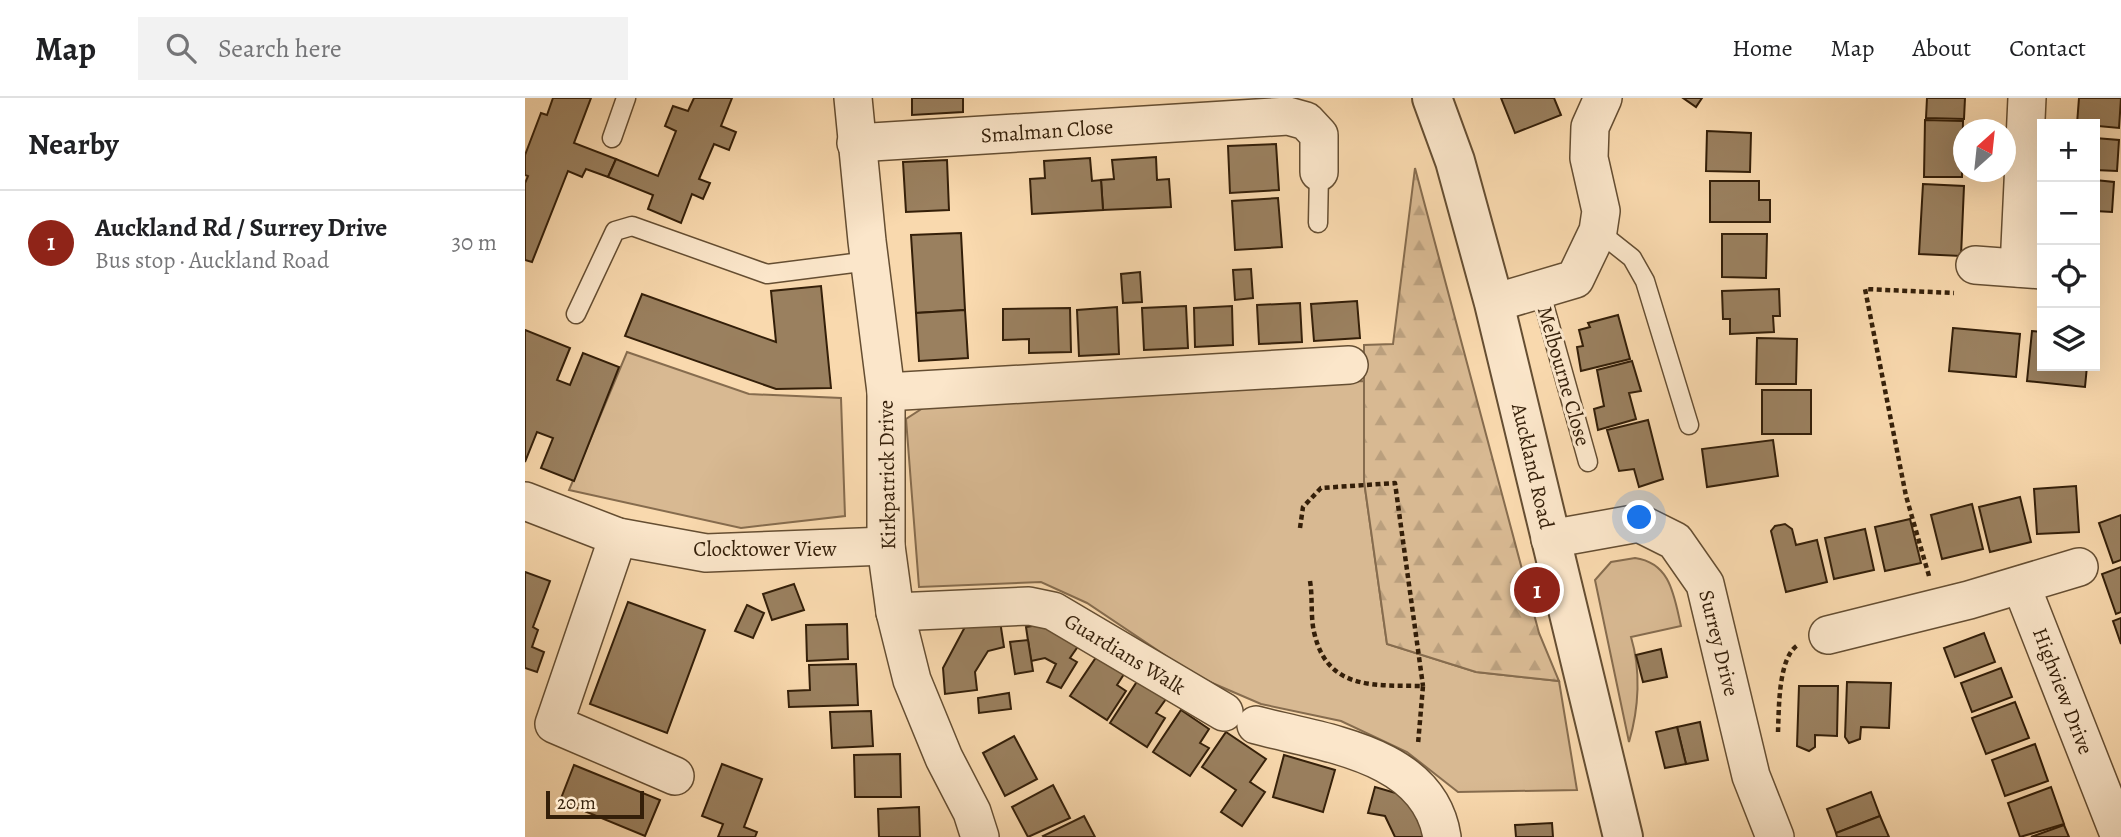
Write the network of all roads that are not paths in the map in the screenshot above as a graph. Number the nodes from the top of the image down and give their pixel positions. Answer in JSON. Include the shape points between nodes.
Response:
{"nodes":[{"id":1,"x":626,"y":98,"type":"edge"},
{"id":2,"x":853,"y":98,"type":"edge"},
{"id":3,"x":1432,"y":98,"type":"edge"},
{"id":4,"x":1603,"y":98,"type":"edge"},
{"id":5,"x":2027,"y":98,"type":"edge"},
{"id":6,"x":612,"y":138,"type":"dead end"},
{"id":7,"x":856,"y":143,"type":"junction"},
{"id":8,"x":1319,"y":172,"type":"joint"},
{"id":9,"x":1318,"y":223,"type":"dead end"},
{"id":10,"x":1598,"y":231,"type":"junction"},
{"id":11,"x":869,"y":261,"type":"junction"},
{"id":12,"x":1975,"y":265,"type":"road end"},
{"id":13,"x":2030,"y":269,"type":"edge"},
{"id":14,"x":1540,"y":290,"type":"junction"},
{"id":15,"x":1494,"y":303,"type":"junction"},
{"id":16,"x":576,"y":314,"type":"dead end"},
{"id":17,"x":1349,"y":365,"type":"dead end"},
{"id":18,"x":886,"y":392,"type":"junction"},
{"id":19,"x":1689,"y":425,"type":"dead end"},
{"id":20,"x":1588,"y":462,"type":"dead end"},
{"id":21,"x":525,"y":501,"type":"edge"},
{"id":22,"x":618,"y":537,"type":"junction"},
{"id":23,"x":1550,"y":539,"type":"junction"},
{"id":24,"x":886,"y":546,"type":"junction"},
{"id":25,"x":2079,"y":568,"type":"dead end"},
{"id":26,"x":2021,"y":585,"type":"junction"},
{"id":27,"x":895,"y":612,"type":"junction"},
{"id":28,"x":1828,"y":635,"type":"road end"},
{"id":29,"x":675,"y":776,"type":"dead end"},
{"id":30,"x":980,"y":837,"type":"edge"},
{"id":31,"x":1443,"y":837,"type":"edge"},
{"id":32,"x":1623,"y":837,"type":"edge"},
{"id":33,"x":1775,"y":837,"type":"edge"},
{"id":34,"x":2120,"y":837,"type":"edge"}],
"edges":[{"from":1,"to":6,"type":"lane"},
{"from":2,"to":7,"type":"street","name":"Kirkpatrick Drive"},
{"from":3,"to":15,"type":"street","name":"Auckland Road","via":[[1455,161]]},
{"from":4,"to":10,"type":"street","name":"Melbourne Close","via":[[1590,127],[1589,158],[1601,211]]},
{"from":5,"to":13,"type":"street"},
{"from":7,"to":8,"type":"street","name":"Smalman Close","via":[[1288,116],[1306,121],[1319,135]]},
{"from":7,"to":11,"type":"street","name":"Kirkpatrick Drive"},
{"from":8,"to":9,"type":"lane"},
{"from":10,"to":14,"type":"street","name":"Melbourne Close","via":[[1575,279]]},
{"from":10,"to":19,"type":"lane","via":[[1632,258],[1644,281]]},
{"from":11,"to":16,"type":"lane","via":[[767,274],[632,226],[615,231]]},
{"from":11,"to":18,"type":"street","name":"Kirkpatrick Drive"},
{"from":12,"to":13,"type":"street"},
{"from":14,"to":15,"type":"street","name":"Melbourne Close"},
{"from":14,"to":20,"type":"lane","name":"Melbourne Close"},
{"from":15,"to":23,"type":"street","name":"Auckland Road"},
{"from":17,"to":18,"type":"street"},
{"from":18,"to":24,"type":"street","name":"Kirkpatrick Drive"},
{"from":21,"to":22,"type":"street","name":"Clocktower View"},
{"from":22,"to":24,"type":"street","name":"Clocktower View","via":[[706,553]]},
{"from":22,"to":29,"type":"street","via":[[554,724]]},
{"from":23,"to":32,"type":"street","name":"Auckland Road"},
{"from":23,"to":33,"type":"street","name":"Surrey Drive","via":[[1639,523],[1675,541],[1706,583],[1751,776]]},
{"from":24,"to":27,"type":"street","name":"Kirkpatrick Drive"},
{"from":25,"to":26,"type":"street"},
{"from":26,"to":28,"type":"street"},
{"from":26,"to":34,"type":"street","name":"Highview Drive"},
{"from":27,"to":30,"type":"street","name":"Kirkpatrick Drive","via":[[912,680]]},
{"from":27,"to":31,"type":"street","name":"Guardians Walk","via":[[1029,606],[1053,611],[1240,719],[1394,767],[1416,784]]}]}
